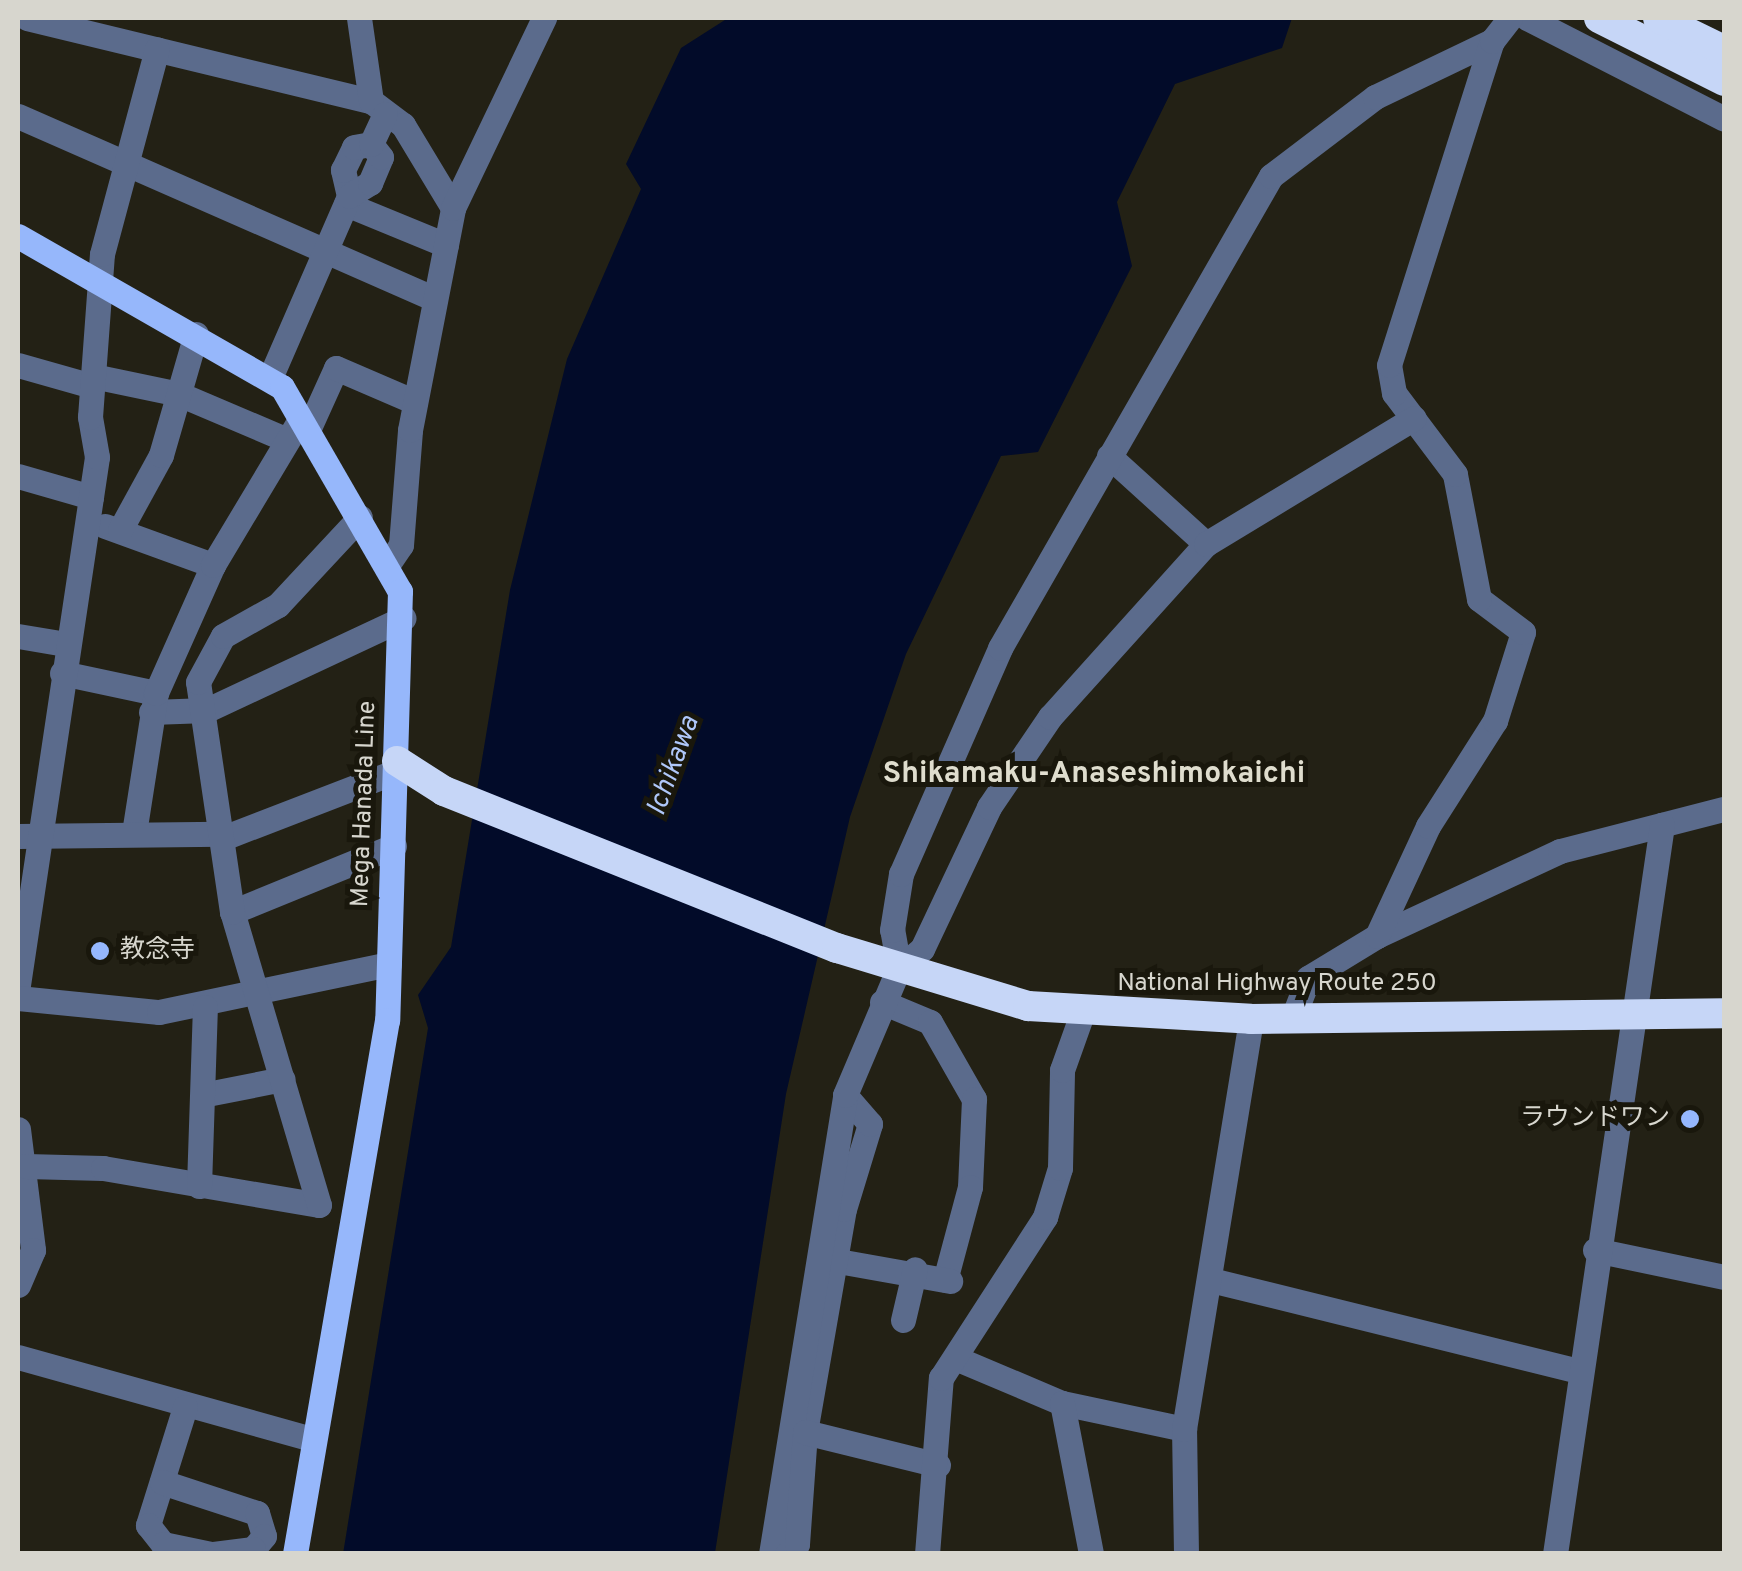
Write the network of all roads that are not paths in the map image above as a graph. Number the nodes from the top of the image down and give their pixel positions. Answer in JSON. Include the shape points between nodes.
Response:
{"nodes":[{"id":1,"x":27,"y":18,"type":"edge"},
{"id":2,"x":359,"y":18,"type":"edge"},
{"id":3,"x":544,"y":18,"type":"edge"},
{"id":4,"x":1510,"y":18,"type":"edge"},
{"id":5,"x":1527,"y":18,"type":"edge"},
{"id":6,"x":1599,"y":18,"type":"edge"},
{"id":7,"x":1658,"y":18,"type":"edge"},
{"id":8,"x":54,"y":21,"type":"edge"},
{"id":9,"x":1492,"y":41,"type":"junction"},
{"id":10,"x":157,"y":48,"type":"junction"},
{"id":11,"x":1724,"y":50,"type":"edge"},
{"id":12,"x":1724,"y":81,"type":"edge"},
{"id":13,"x":378,"y":108,"type":"junction"},
{"id":14,"x":18,"y":116,"type":"edge"},
{"id":15,"x":1724,"y":119,"type":"edge"},
{"id":16,"x":127,"y":166,"type":"junction"},
{"id":17,"x":348,"y":200,"type":"junction"},
{"id":18,"x":454,"y":208,"type":"junction"},
{"id":19,"x":18,"y":236,"type":"edge"},
{"id":20,"x":446,"y":244,"type":"junction"},
{"id":21,"x":324,"y":253,"type":"junction"},
{"id":22,"x":99,"y":282,"type":"junction"},
{"id":23,"x":434,"y":299,"type":"junction"},
{"id":24,"x":196,"y":334,"type":"junction"},
{"id":25,"x":18,"y":366,"type":"edge"},
{"id":26,"x":270,"y":378,"type":"junction"},
{"id":27,"x":93,"y":381,"type":"junction"},
{"id":28,"x":179,"y":394,"type":"junction"},
{"id":29,"x":415,"y":402,"type":"junction"},
{"id":30,"x":1414,"y":418,"type":"junction"},
{"id":31,"x":298,"y":429,"type":"junction"},
{"id":32,"x":1109,"y":456,"type":"junction"},
{"id":33,"x":18,"y":476,"type":"edge"},
{"id":34,"x":89,"y":509,"type":"junction"},
{"id":35,"x":360,"y":517,"type":"junction"},
{"id":36,"x":120,"y":530,"type":"junction"},
{"id":37,"x":1206,"y":544,"type":"junction"},
{"id":38,"x":388,"y":564,"type":"junction"},
{"id":39,"x":212,"y":565,"type":"junction"},
{"id":40,"x":402,"y":618,"type":"junction"},
{"id":41,"x":18,"y":636,"type":"edge"},
{"id":42,"x":182,"y":636,"type":"junction"},
{"id":43,"x":66,"y":644,"type":"junction"},
{"id":44,"x":212,"y":652,"type":"junction"},
{"id":45,"x":62,"y":673,"type":"junction"},
{"id":46,"x":154,"y":703,"type":"junction"},
{"id":47,"x":206,"y":710,"type":"junction"},
{"id":48,"x":397,"y":766,"type":"junction"},
{"id":49,"x":1724,"y":809,"type":"edge"},
{"id":50,"x":1662,"y":825,"type":"junction"},
{"id":51,"x":134,"y":833,"type":"junction"},
{"id":52,"x":222,"y":836,"type":"junction"},
{"id":53,"x":28,"y":838,"type":"edge"},
{"id":54,"x":394,"y":846,"type":"junction"},
{"id":55,"x":232,"y":912,"type":"junction"},
{"id":56,"x":1377,"y":936,"type":"junction"},
{"id":57,"x":389,"y":964,"type":"junction"},
{"id":58,"x":899,"y":968,"type":"junction"},
{"id":59,"x":18,"y":985,"type":"edge"},
{"id":60,"x":256,"y":997,"type":"junction"},
{"id":61,"x":18,"y":998,"type":"edge"},
{"id":62,"x":882,"y":1002,"type":"junction"},
{"id":63,"x":205,"y":1007,"type":"junction"},
{"id":64,"x":1083,"y":1011,"type":"junction"},
{"id":65,"x":1628,"y":1013,"type":"junction"},
{"id":66,"x":1724,"y":1013,"type":"edge"},
{"id":67,"x":1294,"y":1015,"type":"junction"},
{"id":68,"x":1251,"y":1018,"type":"junction"},
{"id":69,"x":283,"y":1079,"type":"junction"},
{"id":70,"x":207,"y":1094,"type":"junction"},
{"id":71,"x":845,"y":1095,"type":"junction"},
{"id":72,"x":18,"y":1129,"type":"edge"},
{"id":73,"x":26,"y":1166,"type":"junction"},
{"id":74,"x":198,"y":1186,"type":"junction"},
{"id":75,"x":1595,"y":1250,"type":"junction"},
{"id":76,"x":25,"y":1252,"type":"edge"},
{"id":77,"x":838,"y":1261,"type":"junction"},
{"id":78,"x":914,"y":1269,"type":"junction"},
{"id":79,"x":1724,"y":1277,"type":"edge"},
{"id":80,"x":1211,"y":1280,"type":"junction"},
{"id":81,"x":18,"y":1285,"type":"edge"},
{"id":82,"x":903,"y":1320,"type":"dead end"},
{"id":83,"x":18,"y":1356,"type":"edge"},
{"id":84,"x":960,"y":1360,"type":"junction"},
{"id":85,"x":1576,"y":1370,"type":"junction"},
{"id":86,"x":1062,"y":1402,"type":"junction"},
{"id":87,"x":184,"y":1407,"type":"junction"},
{"id":88,"x":1184,"y":1429,"type":"junction"},
{"id":89,"x":805,"y":1432,"type":"junction"},
{"id":90,"x":312,"y":1439,"type":"junction"},
{"id":91,"x":938,"y":1466,"type":"junction"},
{"id":92,"x":162,"y":1482,"type":"junction"},
{"id":93,"x":777,"y":1553,"type":"edge"},
{"id":94,"x":212,"y":1554,"type":"edge"},
{"id":95,"x":296,"y":1554,"type":"edge"},
{"id":96,"x":926,"y":1554,"type":"edge"},
{"id":97,"x":1091,"y":1554,"type":"edge"},
{"id":98,"x":1186,"y":1554,"type":"edge"},
{"id":99,"x":1555,"y":1554,"type":"edge"}],
"edges":[{"from":1,"to":8,"type":"street"},
{"from":2,"to":13,"type":"street"},
{"from":3,"to":18,"type":"street"},
{"from":4,"to":9,"type":"street"},
{"from":5,"to":15,"type":"street"},
{"from":6,"to":12,"type":"highway"},
{"from":7,"to":11,"type":"highway"},
{"from":8,"to":10,"type":"street"},
{"from":9,"to":30,"type":"street","via":[[1390,365],[1394,393]]},
{"from":9,"to":32,"type":"street","via":[[1375,96],[1271,176]]},
{"from":10,"to":13,"type":"street"},
{"from":10,"to":16,"type":"street"},
{"from":13,"to":17,"type":"street","via":[[370,144],[354,147],[343,170]]},
{"from":13,"to":18,"type":"street","via":[[403,125]]},
{"from":14,"to":16,"type":"street"},
{"from":16,"to":21,"type":"street"},
{"from":16,"to":22,"type":"street"},
{"from":17,"to":20,"type":"street"},
{"from":17,"to":21,"type":"street"},
{"from":18,"to":20,"type":"street"},
{"from":19,"to":22,"type":"main road","name":"Mega Hanada Line"},
{"from":20,"to":23,"type":"street"},
{"from":21,"to":23,"type":"street"},
{"from":21,"to":26,"type":"street"},
{"from":22,"to":24,"type":"main road","name":"Mega Hanada Line"},
{"from":22,"to":27,"type":"street"},
{"from":23,"to":29,"type":"street"},
{"from":24,"to":26,"type":"main road","name":"Mega Hanada Line"},
{"from":24,"to":28,"type":"street"},
{"from":25,"to":27,"type":"street"},
{"from":26,"to":31,"type":"main road","name":"Mega Hanada Line"},
{"from":27,"to":28,"type":"street"},
{"from":27,"to":34,"type":"street"},
{"from":28,"to":31,"type":"street"},
{"from":28,"to":36,"type":"street","via":[[161,454]]},
{"from":29,"to":31,"type":"street","via":[[336,368]]},
{"from":29,"to":38,"type":"street","via":[[401,546]]},
{"from":30,"to":37,"type":"street"},
{"from":30,"to":56,"type":"street","via":[[1455,474],[1479,599],[1523,632],[1495,721],[1428,826]]},
{"from":31,"to":35,"type":"main road","name":"Mega Hanada Line"},
{"from":31,"to":39,"type":"street"},
{"from":32,"to":37,"type":"street"},
{"from":32,"to":58,"type":"street","via":[[1000,648],[901,874],[892,930]]},
{"from":33,"to":34,"type":"street"},
{"from":34,"to":36,"type":"street"},
{"from":34,"to":43,"type":"street"},
{"from":35,"to":38,"type":"main road","name":"Mega Hanada Line"},
{"from":35,"to":44,"type":"street","via":[[278,605]]},
{"from":36,"to":39,"type":"street"},
{"from":37,"to":58,"type":"street","via":[[1050,717],[989,807],[922,949]]},
{"from":38,"to":40,"type":"main road","name":"Mega Hanada Line"},
{"from":39,"to":42,"type":"street"},
{"from":40,"to":47,"type":"street"},
{"from":40,"to":48,"type":"main road","name":"Mega Hanada Line"},
{"from":41,"to":43,"type":"street"},
{"from":42,"to":44,"type":"street"},
{"from":42,"to":46,"type":"street"},
{"from":43,"to":45,"type":"street"},
{"from":44,"to":47,"type":"street","via":[[198,682]]},
{"from":45,"to":46,"type":"street"},
{"from":45,"to":53,"type":"street"},
{"from":46,"to":47,"type":"street"},
{"from":46,"to":51,"type":"street"},
{"from":47,"to":52,"type":"street"},
{"from":48,"to":52,"type":"street"},
{"from":48,"to":54,"type":"main road","name":"Mega Hanada Line"},
{"from":48,"to":58,"type":"highway","name":"National Highway Route 250","via":[[444,791]]},
{"from":49,"to":50,"type":"street"},
{"from":50,"to":56,"type":"street","via":[[1560,851]]},
{"from":50,"to":65,"type":"street"},
{"from":51,"to":52,"type":"street"},
{"from":51,"to":53,"type":"street"},
{"from":52,"to":55,"type":"street"},
{"from":53,"to":59,"type":"street"},
{"from":54,"to":55,"type":"street"},
{"from":54,"to":57,"type":"main road","name":"Mega Hanada Line"},
{"from":55,"to":60,"type":"street"},
{"from":56,"to":67,"type":"street","via":[[1308,978]]},
{"from":57,"to":60,"type":"street"},
{"from":57,"to":90,"type":"main road","name":"Mega Hanada Line","via":[[362,1188]]},
{"from":58,"to":62,"type":"street"},
{"from":58,"to":64,"type":"highway","name":"National Highway Route 250","via":[[1028,1006]]},
{"from":60,"to":63,"type":"street"},
{"from":60,"to":69,"type":"street"},
{"from":61,"to":63,"type":"street","via":[[158,1012]]},
{"from":62,"to":71,"type":"street"},
{"from":62,"to":78,"type":"street","via":[[930,1022],[974,1099],[970,1186],[947,1281]]},
{"from":63,"to":70,"type":"street"},
{"from":64,"to":68,"type":"highway","name":"National Highway Route 250"},
{"from":64,"to":84,"type":"street","via":[[1062,1070],[1060,1168],[1046,1217],[1000,1294],[991,1292]]},
{"from":65,"to":66,"type":"highway","name":"National Highway Route 250"},
{"from":65,"to":67,"type":"highway","name":"National Highway Route 250"},
{"from":65,"to":75,"type":"street"},
{"from":67,"to":68,"type":"highway","name":"National Highway Route 250"},
{"from":68,"to":80,"type":"street"},
{"from":69,"to":70,"type":"street"},
{"from":69,"to":74,"type":"street","via":[[319,1205]]},
{"from":70,"to":74,"type":"street"},
{"from":71,"to":77,"type":"street","via":[[870,1124]]},
{"from":71,"to":93,"type":"street"},
{"from":72,"to":73,"type":"street"},
{"from":73,"to":74,"type":"street","via":[[103,1168]]},
{"from":73,"to":76,"type":"street"},
{"from":75,"to":79,"type":"street"},
{"from":75,"to":85,"type":"street"},
{"from":76,"to":81,"type":"street"},
{"from":77,"to":78,"type":"street"},
{"from":77,"to":89,"type":"street"},
{"from":78,"to":82,"type":"street"},
{"from":80,"to":85,"type":"street"},
{"from":80,"to":88,"type":"street"},
{"from":83,"to":87,"type":"street"},
{"from":84,"to":86,"type":"street"},
{"from":84,"to":91,"type":"street","via":[[942,1378]]},
{"from":85,"to":99,"type":"street"},
{"from":86,"to":88,"type":"street"},
{"from":86,"to":97,"type":"street"},
{"from":87,"to":90,"type":"street"},
{"from":87,"to":92,"type":"street"},
{"from":88,"to":98,"type":"street"},
{"from":89,"to":91,"type":"street"},
{"from":89,"to":93,"type":"street","via":[[798,1544]]},
{"from":90,"to":95,"type":"main road","name":"Mega Hanada Line"},
{"from":91,"to":96,"type":"street"},
{"from":92,"to":94,"type":"street","via":[[146,1505],[148,1525],[163,1544]]},
{"from":92,"to":94,"type":"street","via":[[257,1513],[264,1536],[253,1549]]}]}
